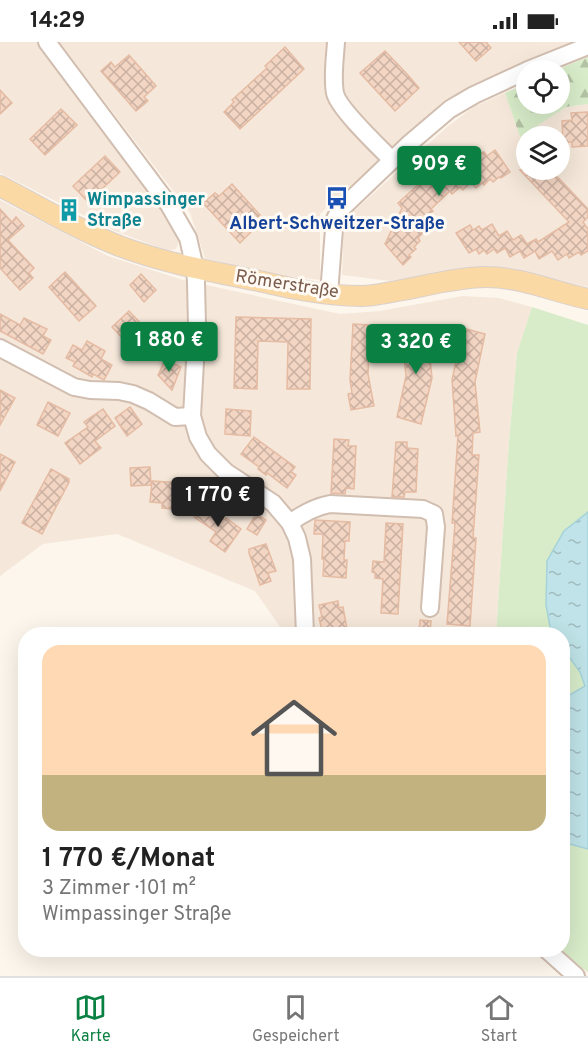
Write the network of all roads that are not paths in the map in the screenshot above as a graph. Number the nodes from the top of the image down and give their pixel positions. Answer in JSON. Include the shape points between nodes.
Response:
{"nodes":[{"id":1,"x":47,"y":42,"type":"edge"},
{"id":2,"x":336,"y":42,"type":"edge"},
{"id":3,"x":588,"y":46,"type":"edge"},
{"id":4,"x":554,"y":60,"type":"edge"},
{"id":5,"x":516,"y":76,"type":"edge"},
{"id":6,"x":392,"y":160,"type":"junction"},
{"id":7,"x":0,"y":186,"type":"edge"},
{"id":8,"x":195,"y":268,"type":"junction"},
{"id":9,"x":328,"y":294,"type":"junction"},
{"id":10,"x":588,"y":299,"type":"edge"},
{"id":11,"x":0,"y":348,"type":"edge"},
{"id":12,"x":192,"y":416,"type":"junction"},
{"id":13,"x":290,"y":523,"type":"junction"},
{"id":14,"x":430,"y":608,"type":"dead end"},
{"id":15,"x":305,"y":627,"type":"edge"},
{"id":16,"x":555,"y":957,"type":"edge"},
{"id":17,"x":576,"y":976,"type":"edge"}],
"edges":[{"from":1,"to":8,"type":"street","via":[[169,205],[188,238]]},
{"from":2,"to":6,"type":"street","via":[[335,96]]},
{"from":3,"to":4,"type":"street"},
{"from":5,"to":6,"type":"street","via":[[462,101]]},
{"from":6,"to":9,"type":"street","via":[[335,219]]},
{"from":7,"to":8,"type":"main road","name":"Römerstraße","via":[[120,246]]},
{"from":8,"to":9,"type":"main road","name":"Römerstraße"},
{"from":8,"to":12,"type":"street","via":[[197,326]]},
{"from":9,"to":10,"type":"main road","name":"Römerstraße","via":[[363,296],[488,277],[525,282]]},
{"from":11,"to":12,"type":"street","via":[[75,387],[134,394],[174,417]]},
{"from":12,"to":13,"type":"street","via":[[207,454],[273,504]]},
{"from":13,"to":14,"type":"street","via":[[312,509],[330,504],[423,509],[434,514]]},
{"from":13,"to":15,"type":"street","via":[[302,559]]},
{"from":16,"to":17,"type":"street"}]}
